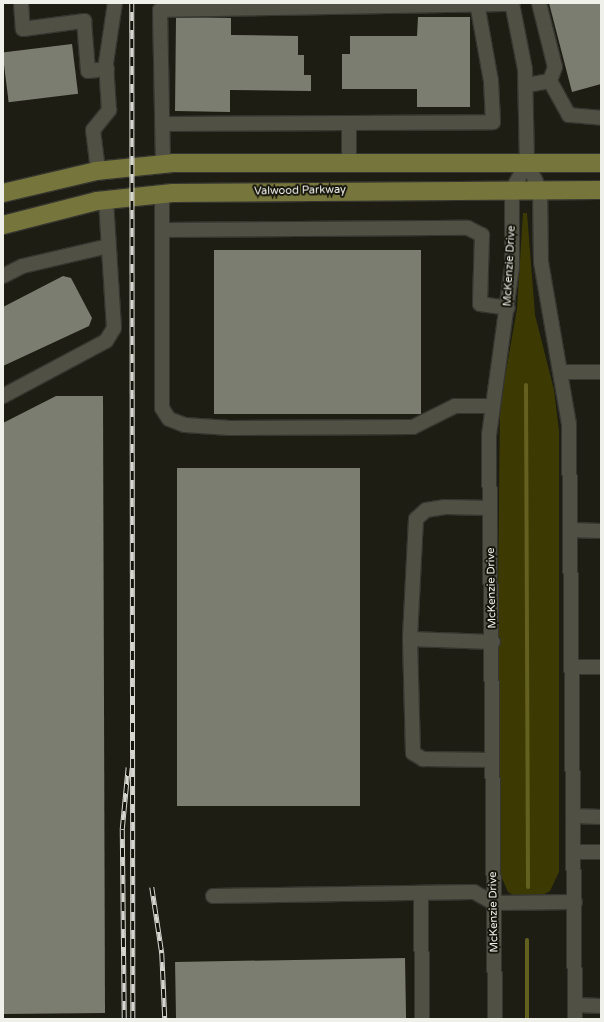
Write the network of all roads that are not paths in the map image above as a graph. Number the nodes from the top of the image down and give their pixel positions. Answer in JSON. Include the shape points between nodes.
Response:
{"nodes":[{"id":1,"x":21,"y":3,"type":"edge"},
{"id":2,"x":115,"y":3,"type":"edge"},
{"id":3,"x":512,"y":3,"type":"edge"},
{"id":4,"x":539,"y":3,"type":"edge"},
{"id":5,"x":477,"y":4,"type":"edge"},
{"id":6,"x":161,"y":7,"type":"edge"},
{"id":7,"x":106,"y":69,"type":"junction"},
{"id":8,"x":550,"y":81,"type":"junction"},
{"id":9,"x":527,"y":85,"type":"junction"},
{"id":10,"x":601,"y":118,"type":"edge"},
{"id":11,"x":349,"y":123,"type":"junction"},
{"id":12,"x":162,"y":124,"type":"junction"},
{"id":13,"x":349,"y":162,"type":"junction"},
{"id":14,"x":527,"y":163,"type":"junction"},
{"id":15,"x":601,"y":163,"type":"edge"},
{"id":16,"x":163,"y":164,"type":"junction"},
{"id":17,"x":98,"y":170,"type":"junction"},
{"id":18,"x":512,"y":190,"type":"junction"},
{"id":19,"x":540,"y":190,"type":"junction"},
{"id":20,"x":601,"y":190,"type":"edge"},
{"id":21,"x":3,"y":193,"type":"edge"},
{"id":22,"x":162,"y":194,"type":"junction"},
{"id":23,"x":106,"y":200,"type":"junction"},
{"id":24,"x":3,"y":224,"type":"edge"},
{"id":25,"x":162,"y":230,"type":"junction"},
{"id":26,"x":109,"y":246,"type":"junction"},
{"id":27,"x":3,"y":276,"type":"edge"},
{"id":28,"x":508,"y":308,"type":"junction"},
{"id":29,"x":562,"y":372,"type":"junction"},
{"id":30,"x":601,"y":372,"type":"edge"},
{"id":31,"x":3,"y":396,"type":"edge"},
{"id":32,"x":492,"y":406,"type":"junction"},
{"id":33,"x":490,"y":508,"type":"junction"},
{"id":34,"x":571,"y":530,"type":"junction"},
{"id":35,"x":601,"y":531,"type":"edge"},
{"id":36,"x":410,"y":639,"type":"junction"},
{"id":37,"x":493,"y":642,"type":"junction"},
{"id":38,"x":572,"y":667,"type":"junction"},
{"id":39,"x":601,"y":667,"type":"edge"},
{"id":40,"x":492,"y":760,"type":"junction"},
{"id":41,"x":574,"y":816,"type":"junction"},
{"id":42,"x":601,"y":817,"type":"edge"},
{"id":43,"x":575,"y":852,"type":"junction"},
{"id":44,"x":601,"y":852,"type":"edge"},
{"id":45,"x":421,"y":893,"type":"junction"},
{"id":46,"x":213,"y":896,"type":"dead end"},
{"id":47,"x":494,"y":902,"type":"junction"},
{"id":48,"x":575,"y":902,"type":"junction"},
{"id":49,"x":601,"y":1006,"type":"edge"},
{"id":50,"x":575,"y":1012,"type":"edge"},
{"id":51,"x":422,"y":1019,"type":"edge"},
{"id":52,"x":495,"y":1019,"type":"edge"}],
"edges":[{"from":1,"to":7,"type":"street","via":[[23,29],[84,22],[88,70]]},
{"from":2,"to":7,"type":"street"},
{"from":3,"to":5,"type":"street"},
{"from":3,"to":9,"type":"street","name":"McKenzie Drive"},
{"from":4,"to":8,"type":"street","via":[[555,67]]},
{"from":5,"to":6,"type":"street"},
{"from":5,"to":11,"type":"street","via":[[491,81],[493,122]]},
{"from":6,"to":12,"type":"street"},
{"from":7,"to":17,"type":"street","via":[[109,110],[93,130]]},
{"from":8,"to":9,"type":"street"},
{"from":8,"to":10,"type":"street","via":[[569,115]]},
{"from":9,"to":14,"type":"street","name":"McKenzie Drive"},
{"from":11,"to":12,"type":"street"},
{"from":11,"to":13,"type":"street"},
{"from":12,"to":16,"type":"street"},
{"from":13,"to":14,"type":"main road"},
{"from":13,"to":16,"type":"main road"},
{"from":14,"to":15,"type":"main road"},
{"from":14,"to":18,"type":"street","name":"McKenzie Drive"},
{"from":14,"to":19,"type":"street","name":"McKenzie Drive"},
{"from":16,"to":17,"type":"main road"},
{"from":17,"to":21,"type":"main road"},
{"from":18,"to":19,"type":"main road","name":"Valwood Parkway"},
{"from":18,"to":22,"type":"main road","name":"Valwood Parkway"},
{"from":18,"to":28,"type":"street","name":"McKenzie Drive"},
{"from":19,"to":20,"type":"main road","name":"Valwood Parkway"},
{"from":19,"to":29,"type":"street","name":"McKenzie Drive","via":[[541,262]]},
{"from":22,"to":23,"type":"main road","name":"Valwood Parkway"},
{"from":22,"to":25,"type":"street"},
{"from":23,"to":24,"type":"main road","name":"Valwood Parkway","via":[[46,211]]},
{"from":23,"to":26,"type":"street"},
{"from":25,"to":28,"type":"street","via":[[468,228],[482,235],[480,304]]},
{"from":25,"to":32,"type":"street","via":[[162,408],[169,419],[185,425],[230,428],[413,427],[455,406]]},
{"from":26,"to":27,"type":"street","via":[[23,266]]},
{"from":26,"to":31,"type":"street","via":[[114,328],[106,341]]},
{"from":28,"to":32,"type":"street","name":"McKenzie Drive"},
{"from":29,"to":30,"type":"street"},
{"from":29,"to":34,"type":"street","name":"McKenzie Drive","via":[[569,424]]},
{"from":32,"to":33,"type":"street","name":"McKenzie Drive","via":[[489,435]]},
{"from":33,"to":36,"type":"street","via":[[445,507],[426,510],[416,519]]},
{"from":33,"to":37,"type":"street","name":"McKenzie Drive"},
{"from":34,"to":35,"type":"street"},
{"from":34,"to":38,"type":"street","name":"McKenzie Drive"},
{"from":36,"to":37,"type":"street"},
{"from":36,"to":40,"type":"street","via":[[413,753],[423,759]]},
{"from":37,"to":40,"type":"street","name":"McKenzie Drive"},
{"from":38,"to":39,"type":"street"},
{"from":38,"to":41,"type":"street","name":"McKenzie Drive"},
{"from":40,"to":47,"type":"street","name":"McKenzie Drive"},
{"from":41,"to":42,"type":"street"},
{"from":41,"to":43,"type":"street","name":"McKenzie Drive"},
{"from":43,"to":44,"type":"street"},
{"from":43,"to":48,"type":"street","name":"McKenzie Drive"},
{"from":45,"to":46,"type":"street"},
{"from":45,"to":47,"type":"street","via":[[474,892]]},
{"from":45,"to":51,"type":"street"},
{"from":47,"to":48,"type":"street"},
{"from":47,"to":52,"type":"street","name":"McKenzie Drive"},
{"from":48,"to":50,"type":"street","name":"McKenzie Drive"},
{"from":49,"to":50,"type":"street"}]}
